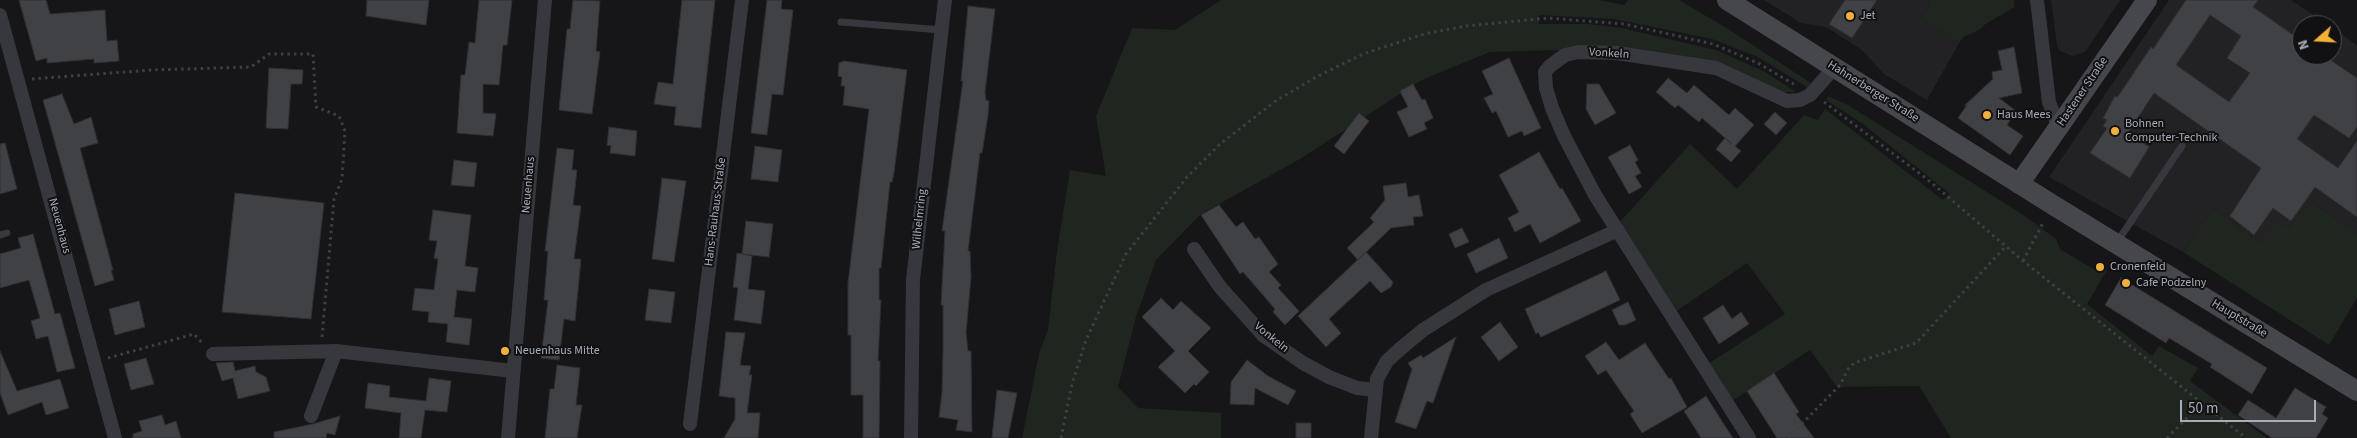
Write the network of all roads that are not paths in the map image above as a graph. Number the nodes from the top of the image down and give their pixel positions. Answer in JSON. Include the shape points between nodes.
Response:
{"nodes":[{"id":1,"x":545,"y":0,"type":"edge"},
{"id":2,"x":742,"y":0,"type":"edge"},
{"id":3,"x":945,"y":0,"type":"edge"},
{"id":4,"x":1727,"y":0,"type":"edge"},
{"id":5,"x":2037,"y":0,"type":"edge"},
{"id":6,"x":2147,"y":0,"type":"edge"},
{"id":7,"x":0,"y":15,"type":"edge"},
{"id":8,"x":841,"y":22,"type":"dead end"},
{"id":9,"x":942,"y":30,"type":"junction"},
{"id":10,"x":1834,"y":68,"type":"junction"},
{"id":11,"x":2060,"y":128,"type":"junction"},
{"id":12,"x":2182,"y":146,"type":"dead end"},
{"id":13,"x":2019,"y":184,"type":"junction"},
{"id":14,"x":1618,"y":230,"type":"junction"},
{"id":15,"x":2115,"y":244,"type":"junction"},
{"id":16,"x":1194,"y":249,"type":"dead end"},
{"id":17,"x":336,"y":351,"type":"junction"},
{"id":18,"x":213,"y":354,"type":"road end"},
{"id":19,"x":513,"y":371,"type":"junction"},
{"id":20,"x":1375,"y":390,"type":"junction"},
{"id":21,"x":2357,"y":391,"type":"edge"},
{"id":22,"x":311,"y":416,"type":"dead end"},
{"id":23,"x":690,"y":424,"type":"dead end"},
{"id":24,"x":115,"y":438,"type":"edge"},
{"id":25,"x":508,"y":438,"type":"edge"},
{"id":26,"x":911,"y":438,"type":"edge"},
{"id":27,"x":1371,"y":438,"type":"edge"},
{"id":28,"x":1749,"y":438,"type":"edge"}],
"edges":[{"from":1,"to":19,"type":"street","name":"Neuenhaus"},
{"from":2,"to":23,"type":"street","name":"Hans-Rauhaus-Straße"},
{"from":3,"to":9,"type":"street","name":"Wilhelmring"},
{"from":4,"to":10,"type":"main road","name":"Hahnerberger Straße"},
{"from":5,"to":11,"type":"street","via":[[2049,102]]},
{"from":6,"to":11,"type":"main road","name":"Hastener Straße"},
{"from":7,"to":24,"type":"street","name":"Neuenhaus"},
{"from":8,"to":9,"type":"lane"},
{"from":9,"to":26,"type":"street","name":"Wilhelmring","via":[[913,280]]},
{"from":10,"to":13,"type":"main road","name":"Hahnerberger Straße"},
{"from":10,"to":14,"type":"street","name":"Vonkeln","via":[[1810,95],[1800,100],[1787,100],[1716,68],[1617,53],[1579,52],[1565,55],[1550,66],[1544,78],[1552,108],[1595,195]]},
{"from":11,"to":13,"type":"main road","name":"Hastener Straße"},
{"from":12,"to":15,"type":"lane"},
{"from":13,"to":15,"type":"main road","name":"Hauptstraße"},
{"from":14,"to":20,"type":"street","via":[[1486,290],[1422,330],[1387,361]]},
{"from":14,"to":28,"type":"street","name":"Vonkeln"},
{"from":15,"to":21,"type":"main road","name":"Hauptstraße"},
{"from":16,"to":20,"type":"street","name":"Vonkeln","via":[[1220,287],[1264,336],[1328,377],[1357,388]]},
{"from":17,"to":18,"type":"street"},
{"from":17,"to":19,"type":"street"},
{"from":17,"to":22,"type":"street"},
{"from":19,"to":25,"type":"street","name":"Neuenhaus"},
{"from":20,"to":27,"type":"street"}]}
